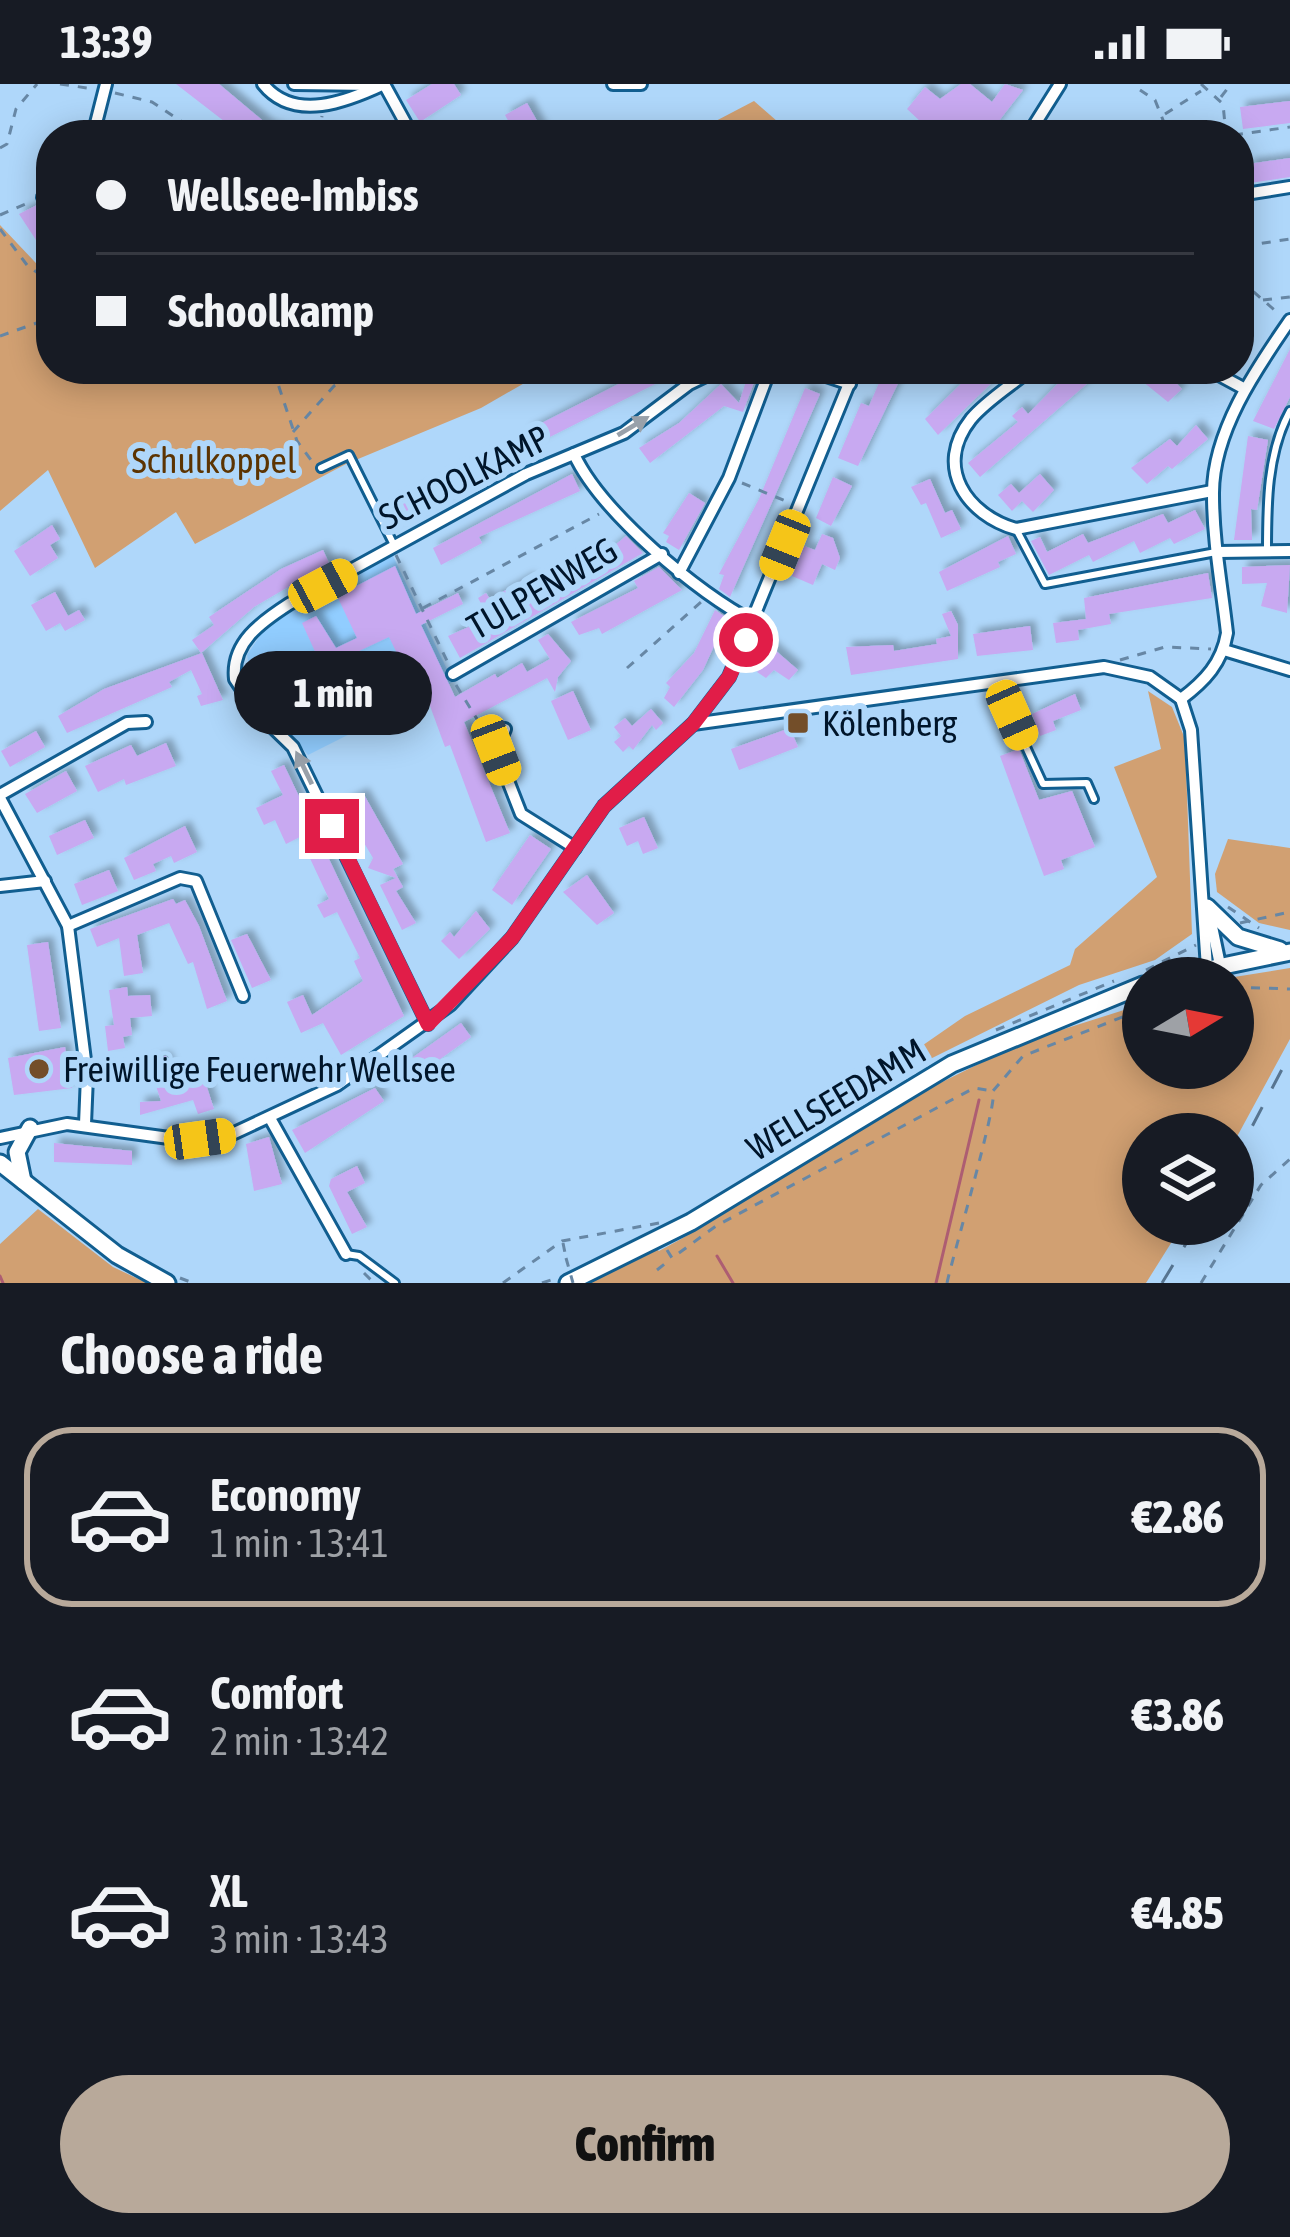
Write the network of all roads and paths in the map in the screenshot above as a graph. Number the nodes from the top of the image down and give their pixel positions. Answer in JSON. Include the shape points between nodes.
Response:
{"nodes":[{"id":1,"x":38,"y":84,"type":"edge"},
{"id":2,"x":61,"y":84,"type":"edge"},
{"id":3,"x":263,"y":84,"type":"edge"},
{"id":4,"x":294,"y":84,"type":"edge"},
{"id":5,"x":384,"y":84,"type":"edge"},
{"id":6,"x":613,"y":84,"type":"edge"},
{"id":7,"x":640,"y":84,"type":"edge"},
{"id":8,"x":1060,"y":84,"type":"edge"},
{"id":9,"x":1231,"y":84,"type":"edge"},
{"id":10,"x":106,"y":87,"type":"edge"},
{"id":11,"x":1202,"y":87,"type":"edge"},
{"id":12,"x":1140,"y":90,"type":"dead end"},
{"id":13,"x":1219,"y":99,"type":"junction"},
{"id":14,"x":322,"y":106,"type":"junction"},
{"id":15,"x":1163,"y":116,"type":"junction"},
{"id":16,"x":97,"y":120,"type":"edge"},
{"id":17,"x":179,"y":120,"type":"edge"},
{"id":18,"x":321,"y":120,"type":"edge"},
{"id":19,"x":404,"y":120,"type":"edge"},
{"id":20,"x":1037,"y":120,"type":"edge"},
{"id":21,"x":1164,"y":120,"type":"edge"},
{"id":22,"x":1223,"y":120,"type":"edge"},
{"id":23,"x":1290,"y":127,"type":"edge"},
{"id":24,"x":1254,"y":132,"type":"edge"},
{"id":25,"x":0,"y":148,"type":"edge"},
{"id":26,"x":1290,"y":188,"type":"edge"},
{"id":27,"x":1254,"y":193,"type":"edge"},
{"id":28,"x":36,"y":200,"type":"edge"},
{"id":29,"x":0,"y":215,"type":"edge"},
{"id":30,"x":0,"y":229,"type":"edge"},
{"id":31,"x":1290,"y":239,"type":"edge"},
{"id":32,"x":1254,"y":244,"type":"edge"},
{"id":33,"x":36,"y":272,"type":"edge"},
{"id":34,"x":1254,"y":294,"type":"edge"},
{"id":35,"x":1290,"y":297,"type":"edge"},
{"id":36,"x":1261,"y":301,"type":"junction"},
{"id":37,"x":1289,"y":321,"type":"edge"},
{"id":38,"x":36,"y":323,"type":"edge"},
{"id":39,"x":0,"y":336,"type":"edge"},
{"id":40,"x":1254,"y":374,"type":"edge"},
{"id":41,"x":278,"y":384,"type":"edge"},
{"id":42,"x":339,"y":384,"type":"edge"},
{"id":43,"x":688,"y":384,"type":"edge"},
{"id":44,"x":764,"y":384,"type":"edge"},
{"id":45,"x":850,"y":384,"type":"edge"},
{"id":46,"x":1013,"y":384,"type":"edge"},
{"id":47,"x":1237,"y":384,"type":"edge"},
{"id":48,"x":1248,"y":384,"type":"edge"},
{"id":49,"x":1245,"y":388,"type":"junction"},
{"id":50,"x":1290,"y":411,"type":"edge"},
{"id":51,"x":293,"y":432,"type":"junction"},
{"id":52,"x":574,"y":454,"type":"junction"},
{"id":53,"x":321,"y":468,"type":"joint"},
{"id":54,"x":748,"y":485,"type":"dead end"},
{"id":55,"x":1212,"y":491,"type":"junction"},
{"id":56,"x":800,"y":507,"type":"junction"},
{"id":57,"x":612,"y":508,"type":"junction"},
{"id":58,"x":1016,"y":529,"type":"junction"},
{"id":59,"x":393,"y":548,"type":"junction"},
{"id":60,"x":1267,"y":551,"type":"junction"},
{"id":61,"x":1290,"y":551,"type":"edge"},
{"id":62,"x":1218,"y":552,"type":"junction"},
{"id":63,"x":662,"y":554,"type":"junction"},
{"id":64,"x":680,"y":573,"type":"junction"},
{"id":65,"x":707,"y":596,"type":"junction"},
{"id":66,"x":423,"y":608,"type":"junction"},
{"id":67,"x":754,"y":622,"type":"junction"},
{"id":68,"x":1224,"y":650,"type":"junction"},
{"id":69,"x":1104,"y":667,"type":"junction"},
{"id":70,"x":627,"y":668,"type":"dead end"},
{"id":71,"x":1290,"y":670,"type":"edge"},
{"id":72,"x":452,"y":674,"type":"junction"},
{"id":73,"x":996,"y":680,"type":"junction"},
{"id":74,"x":1181,"y":699,"type":"junction"},
{"id":75,"x":146,"y":722,"type":"dead end"},
{"id":76,"x":693,"y":724,"type":"junction"},
{"id":77,"x":506,"y":729,"type":"dead end"},
{"id":78,"x":496,"y":750,"type":"junction"},
{"id":79,"x":0,"y":796,"type":"edge"},
{"id":80,"x":1094,"y":799,"type":"dead end"},
{"id":81,"x":575,"y":848,"type":"junction"},
{"id":82,"x":45,"y":881,"type":"junction"},
{"id":83,"x":0,"y":886,"type":"edge"},
{"id":84,"x":1212,"y":903,"type":"junction"},
{"id":85,"x":1290,"y":912,"type":"edge"},
{"id":86,"x":1244,"y":918,"type":"junction"},
{"id":87,"x":68,"y":926,"type":"junction"},
{"id":88,"x":1273,"y":934,"type":"dead end"},
{"id":89,"x":1290,"y":952,"type":"edge"},
{"id":90,"x":1213,"y":957,"type":"edge"},
{"id":91,"x":1254,"y":959,"type":"edge"},
{"id":92,"x":1254,"y":988,"type":"edge"},
{"id":93,"x":1290,"y":989,"type":"edge"},
{"id":94,"x":1122,"y":994,"type":"edge"},
{"id":95,"x":243,"y":996,"type":"dead end"},
{"id":96,"x":1122,"y":1017,"type":"edge"},
{"id":97,"x":428,"y":1024,"type":"junction"},
{"id":98,"x":993,"y":1091,"type":"junction"},
{"id":99,"x":271,"y":1120,"type":"junction"},
{"id":100,"x":85,"y":1124,"type":"junction"},
{"id":101,"x":30,"y":1129,"type":"junction"},
{"id":102,"x":0,"y":1138,"type":"edge"},
{"id":103,"x":1290,"y":1160,"type":"edge"},
{"id":104,"x":0,"y":1162,"type":"edge"},
{"id":105,"x":25,"y":1185,"type":"junction"},
{"id":106,"x":664,"y":1232,"type":"junction"},
{"id":107,"x":562,"y":1241,"type":"junction"},
{"id":108,"x":346,"y":1254,"type":"joint"},
{"id":109,"x":672,"y":1258,"type":"junction"},
{"id":110,"x":657,"y":1270,"type":"dead end"},
{"id":111,"x":166,"y":1283,"type":"edge"},
{"id":112,"x":395,"y":1283,"type":"edge"},
{"id":113,"x":502,"y":1283,"type":"edge"},
{"id":114,"x":570,"y":1283,"type":"edge"},
{"id":115,"x":947,"y":1283,"type":"edge"},
{"id":116,"x":1201,"y":1283,"type":"edge"}],
"edges":[{"from":1,"to":25,"type":"path","via":[[16,109]]},
{"from":2,"to":10,"type":"path"},
{"from":3,"to":14,"type":"street","via":[[295,104]]},
{"from":4,"to":5,"type":"street"},
{"from":5,"to":14,"type":"street"},
{"from":5,"to":19,"type":"street"},
{"from":6,"to":7,"type":"street"},
{"from":8,"to":20,"type":"street"},
{"from":9,"to":13,"type":"path"},
{"from":10,"to":16,"type":"street"},
{"from":10,"to":17,"type":"path"},
{"from":11,"to":13,"type":"path"},
{"from":11,"to":15,"type":"path"},
{"from":12,"to":15,"type":"path"},
{"from":13,"to":22,"type":"path"},
{"from":14,"to":18,"type":"path"},
{"from":15,"to":21,"type":"path"},
{"from":23,"to":24,"type":"path"},
{"from":26,"to":27,"type":"street"},
{"from":28,"to":29,"type":"path"},
{"from":30,"to":33,"type":"path"},
{"from":31,"to":32,"type":"path"},
{"from":34,"to":36,"type":"path"},
{"from":35,"to":36,"type":"path"},
{"from":36,"to":37,"type":"path"},
{"from":37,"to":40,"type":"street"},
{"from":38,"to":39,"type":"path"},
{"from":41,"to":51,"type":"path"},
{"from":42,"to":51,"type":"path"},
{"from":52,"to":43,"type":"street","name":"SCHOOLKAMP","one_way":true,"via":[[624,433]]},
{"from":44,"to":64,"type":"street","via":[[729,478]]},
{"from":45,"to":56,"type":"street"},
{"from":46,"to":58,"type":"street","via":[[970,421],[955,455],[963,497],[984,520]]},
{"from":47,"to":49,"type":"street"},
{"from":48,"to":49,"type":"street"},
{"from":49,"to":55,"type":"street"},
{"from":50,"to":60,"type":"lane","via":[[1267,504]]},
{"from":51,"to":53,"type":"path"},
{"from":52,"to":57,"type":"street"},
{"from":52,"to":59,"type":"street","name":"SCHOOLKAMP"},
{"from":53,"to":59,"type":"lane","via":[[349,455]]},
{"from":54,"to":56,"type":"path"},
{"from":55,"to":58,"type":"street"},
{"from":55,"to":62,"type":"street"},
{"from":56,"to":67,"type":"street"},
{"from":57,"to":63,"type":"street"},
{"from":57,"to":66,"type":"path"},
{"from":58,"to":62,"type":"lane","via":[[1045,584]]},
{"from":59,"to":66,"type":"path"},
{"from":97,"to":59,"type":"street","name":"SCHOOLKAMP","one_way":true,"via":[[293,747],[257,712],[233,665],[266,618]]},
{"from":60,"to":61,"type":"street"},
{"from":60,"to":62,"type":"street"},
{"from":62,"to":68,"type":"street"},
{"from":63,"to":64,"type":"street"},
{"from":63,"to":72,"type":"street","name":"TULPENWEG"},
{"from":64,"to":65,"type":"street"},
{"from":65,"to":67,"type":"street"},
{"from":65,"to":70,"type":"path"},
{"from":66,"to":72,"type":"path"},
{"from":67,"to":76,"type":"street","via":[[729,677]]},
{"from":68,"to":69,"type":"path","via":[[1165,646]]},
{"from":68,"to":71,"type":"street"},
{"from":68,"to":74,"type":"street","via":[[1206,680]]},
{"from":69,"to":73,"type":"street"},
{"from":69,"to":74,"type":"street","via":[[1150,677]]},
{"from":72,"to":78,"type":"path"},
{"from":73,"to":76,"type":"street"},
{"from":73,"to":80,"type":"lane","via":[[1043,784],[1087,783]]},
{"from":74,"to":84,"type":"street"},
{"from":75,"to":79,"type":"street","via":[[127,723]]},
{"from":76,"to":81,"type":"street","via":[[616,794]]},
{"from":77,"to":78,"type":"street"},
{"from":78,"to":81,"type":"street","via":[[521,814]]},
{"from":79,"to":82,"type":"street"},
{"from":81,"to":97,"type":"street","via":[[512,938]]},
{"from":82,"to":83,"type":"street"},
{"from":82,"to":87,"type":"street"},
{"from":84,"to":86,"type":"path"},
{"from":84,"to":89,"type":"main road","via":[[1238,938]]},
{"from":84,"to":90,"type":"street"},
{"from":85,"to":86,"type":"path"},
{"from":86,"to":88,"type":"path"},
{"from":87,"to":95,"type":"street","via":[[180,878],[196,881]]},
{"from":87,"to":100,"type":"street","via":[[87,1076]]},
{"from":89,"to":91,"type":"main road"},
{"from":92,"to":93,"type":"path"},
{"from":94,"to":106,"type":"main road","name":"WELLSEEDAMM","via":[[952,1064]]},
{"from":96,"to":98,"type":"path","via":[[1023,1055]]},
{"from":97,"to":99,"type":"street"},
{"from":98,"to":109,"type":"path","via":[[974,1088],[716,1226]]},
{"from":98,"to":115,"type":"path","via":[[996,1105]]},
{"from":99,"to":100,"type":"street","via":[[200,1139]]},
{"from":99,"to":108,"type":"street"},
{"from":100,"to":101,"type":"street"},
{"from":101,"to":102,"type":"street"},
{"from":101,"to":105,"type":"main road","via":[[17,1152]]},
{"from":103,"to":116,"type":"path","via":[[1261,1184]]},
{"from":104,"to":105,"type":"main road"},
{"from":105,"to":111,"type":"main road"},
{"from":106,"to":107,"type":"path","via":[[652,1221]]},
{"from":106,"to":109,"type":"path"},
{"from":106,"to":114,"type":"main road","name":"WELLSEEDAMM"},
{"from":107,"to":113,"type":"path"},
{"from":107,"to":114,"type":"path","bridge":true},
{"from":108,"to":112,"type":"lane"},
{"from":109,"to":110,"type":"path"}]}
